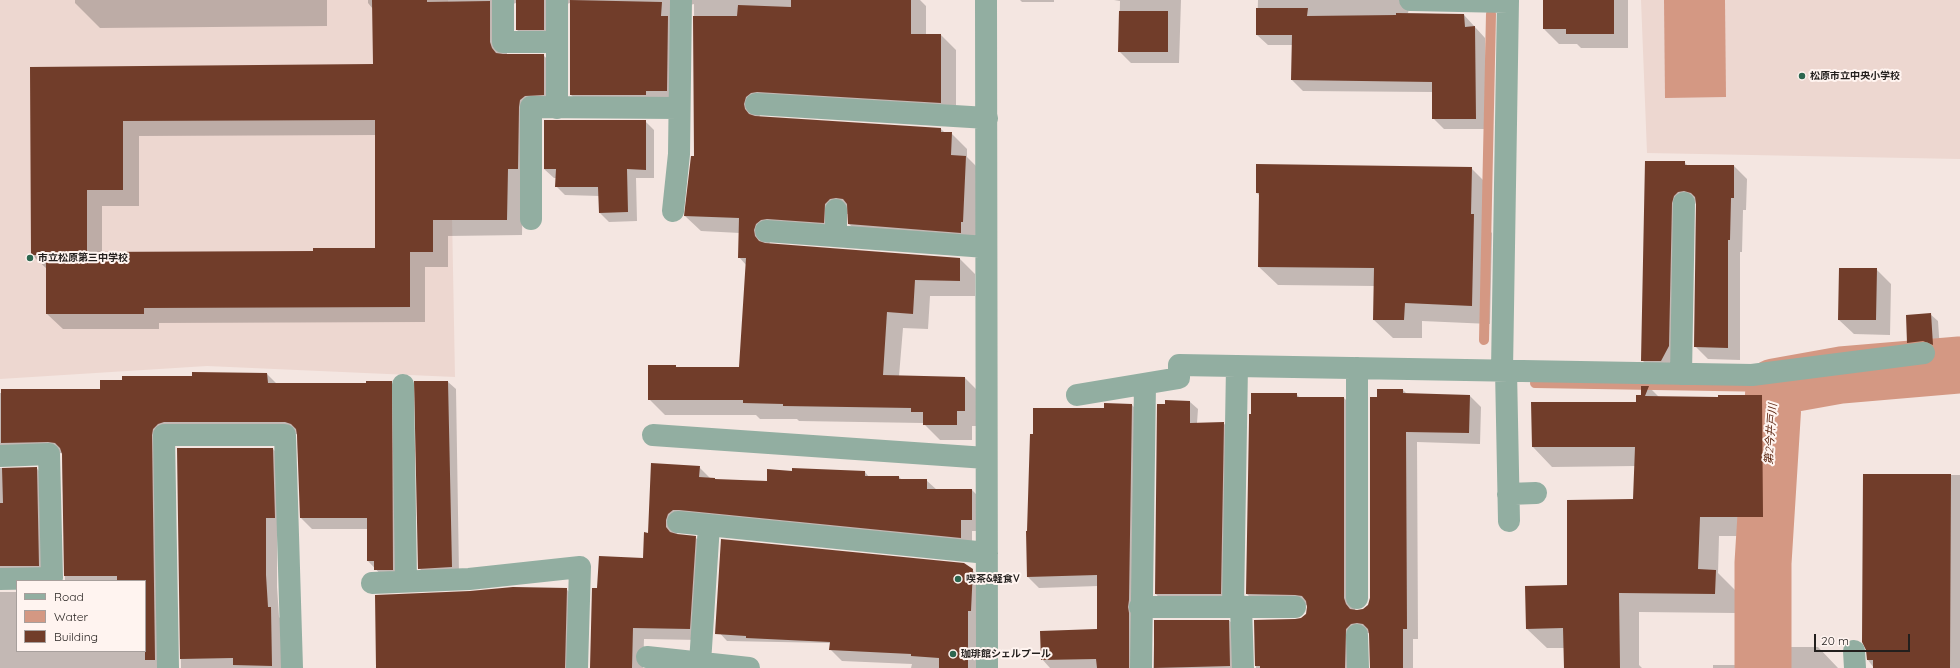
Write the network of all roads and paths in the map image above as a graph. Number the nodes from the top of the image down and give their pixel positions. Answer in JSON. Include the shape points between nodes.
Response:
{"nodes":[{"id":1,"x":503,"y":0,"type":"edge"},
{"id":2,"x":557,"y":0,"type":"edge"},
{"id":3,"x":681,"y":0,"type":"edge"},
{"id":4,"x":986,"y":0,"type":"edge"},
{"id":5,"x":1410,"y":0,"type":"edge"},
{"id":6,"x":1508,"y":1,"type":"edge"},
{"id":7,"x":556,"y":42,"type":"junction"},
{"id":8,"x":756,"y":104,"type":"dead end"},
{"id":9,"x":556,"y":108,"type":"junction"},
{"id":10,"x":679,"y":108,"type":"junction"},
{"id":11,"x":987,"y":118,"type":"junction"},
{"id":12,"x":1684,"y":202,"type":"dead end"},
{"id":13,"x":673,"y":210,"type":"dead end"},
{"id":14,"x":836,"y":210,"type":"dead end"},
{"id":15,"x":531,"y":219,"type":"dead end"},
{"id":16,"x":766,"y":231,"type":"dead end"},
{"id":17,"x":836,"y":236,"type":"junction"},
{"id":18,"x":986,"y":247,"type":"junction"},
{"id":19,"x":1924,"y":353,"type":"dead end"},
{"id":20,"x":1237,"y":366,"type":"junction"},
{"id":21,"x":1357,"y":368,"type":"junction"},
{"id":22,"x":1504,"y":370,"type":"junction"},
{"id":23,"x":1681,"y":374,"type":"junction"},
{"id":24,"x":1145,"y":384,"type":"junction"},
{"id":25,"x":403,"y":385,"type":"dead end"},
{"id":26,"x":1077,"y":395,"type":"dead end"},
{"id":27,"x":653,"y":435,"type":"dead end"},
{"id":28,"x":0,"y":456,"type":"edge"},
{"id":29,"x":986,"y":458,"type":"junction"},
{"id":30,"x":1536,"y":493,"type":"dead end"},
{"id":31,"x":1508,"y":494,"type":"junction"},
{"id":32,"x":1509,"y":521,"type":"dead end"},
{"id":33,"x":678,"y":522,"type":"dead end"},
{"id":34,"x":709,"y":526,"type":"junction"},
{"id":35,"x":987,"y":553,"type":"junction"},
{"id":36,"x":0,"y":579,"type":"edge"},
{"id":37,"x":52,"y":579,"type":"edge"},
{"id":38,"x":406,"y":581,"type":"junction"},
{"id":39,"x":372,"y":583,"type":"dead end"},
{"id":40,"x":1357,"y":598,"type":"dead end"},
{"id":41,"x":1237,"y":606,"type":"junction"},
{"id":42,"x":1140,"y":607,"type":"junction"},
{"id":43,"x":1296,"y":607,"type":"dead end"},
{"id":44,"x":1357,"y":635,"type":"dead end"},
{"id":45,"x":647,"y":657,"type":"dead end"},
{"id":46,"x":700,"y":662,"type":"junction"},
{"id":47,"x":168,"y":668,"type":"edge"},
{"id":48,"x":292,"y":668,"type":"edge"},
{"id":49,"x":577,"y":668,"type":"edge"},
{"id":50,"x":749,"y":668,"type":"edge"},
{"id":51,"x":987,"y":668,"type":"edge"},
{"id":52,"x":1141,"y":668,"type":"edge"},
{"id":53,"x":1243,"y":668,"type":"edge"},
{"id":54,"x":1358,"y":668,"type":"edge"}],
"edges":[{"from":1,"to":7,"type":"street","via":[[503,42]]},
{"from":2,"to":7,"type":"street"},
{"from":3,"to":10,"type":"street"},
{"from":4,"to":11,"type":"street"},
{"from":5,"to":6,"type":"street"},
{"from":6,"to":22,"type":"street"},
{"from":7,"to":9,"type":"street"},
{"from":8,"to":11,"type":"street"},
{"from":9,"to":10,"type":"street"},
{"from":9,"to":15,"type":"street","via":[[532,108]]},
{"from":10,"to":13,"type":"street","via":[[679,154]]},
{"from":11,"to":18,"type":"street"},
{"from":12,"to":23,"type":"street"},
{"from":14,"to":17,"type":"street"},
{"from":16,"to":17,"type":"street"},
{"from":17,"to":18,"type":"street"},
{"from":18,"to":29,"type":"street"},
{"from":19,"to":23,"type":"street","via":[[1752,375]]},
{"from":20,"to":21,"type":"street"},
{"from":20,"to":24,"type":"street","via":[[1179,364],[1179,378]]},
{"from":20,"to":41,"type":"street"},
{"from":21,"to":22,"type":"street"},
{"from":21,"to":40,"type":"street"},
{"from":22,"to":23,"type":"street"},
{"from":22,"to":31,"type":"street"},
{"from":24,"to":26,"type":"street"},
{"from":24,"to":42,"type":"street"},
{"from":25,"to":38,"type":"street"},
{"from":27,"to":29,"type":"street"},
{"from":28,"to":37,"type":"street","via":[[49,454]]},
{"from":29,"to":35,"type":"street"},
{"from":30,"to":31,"type":"street"},
{"from":31,"to":32,"type":"street"},
{"from":33,"to":34,"type":"street"},
{"from":34,"to":35,"type":"street"},
{"from":34,"to":46,"type":"street"},
{"from":35,"to":51,"type":"street"},
{"from":36,"to":37,"type":"street"},
{"from":38,"to":39,"type":"street"},
{"from":38,"to":49,"type":"street","via":[[469,579],[580,567]]},
{"from":41,"to":42,"type":"street"},
{"from":41,"to":43,"type":"street"},
{"from":41,"to":53,"type":"street"},
{"from":42,"to":52,"type":"street"},
{"from":44,"to":54,"type":"street"},
{"from":45,"to":46,"type":"street"},
{"from":46,"to":50,"type":"street"},
{"from":47,"to":48,"type":"street","via":[[164,435],[285,435]]}]}
